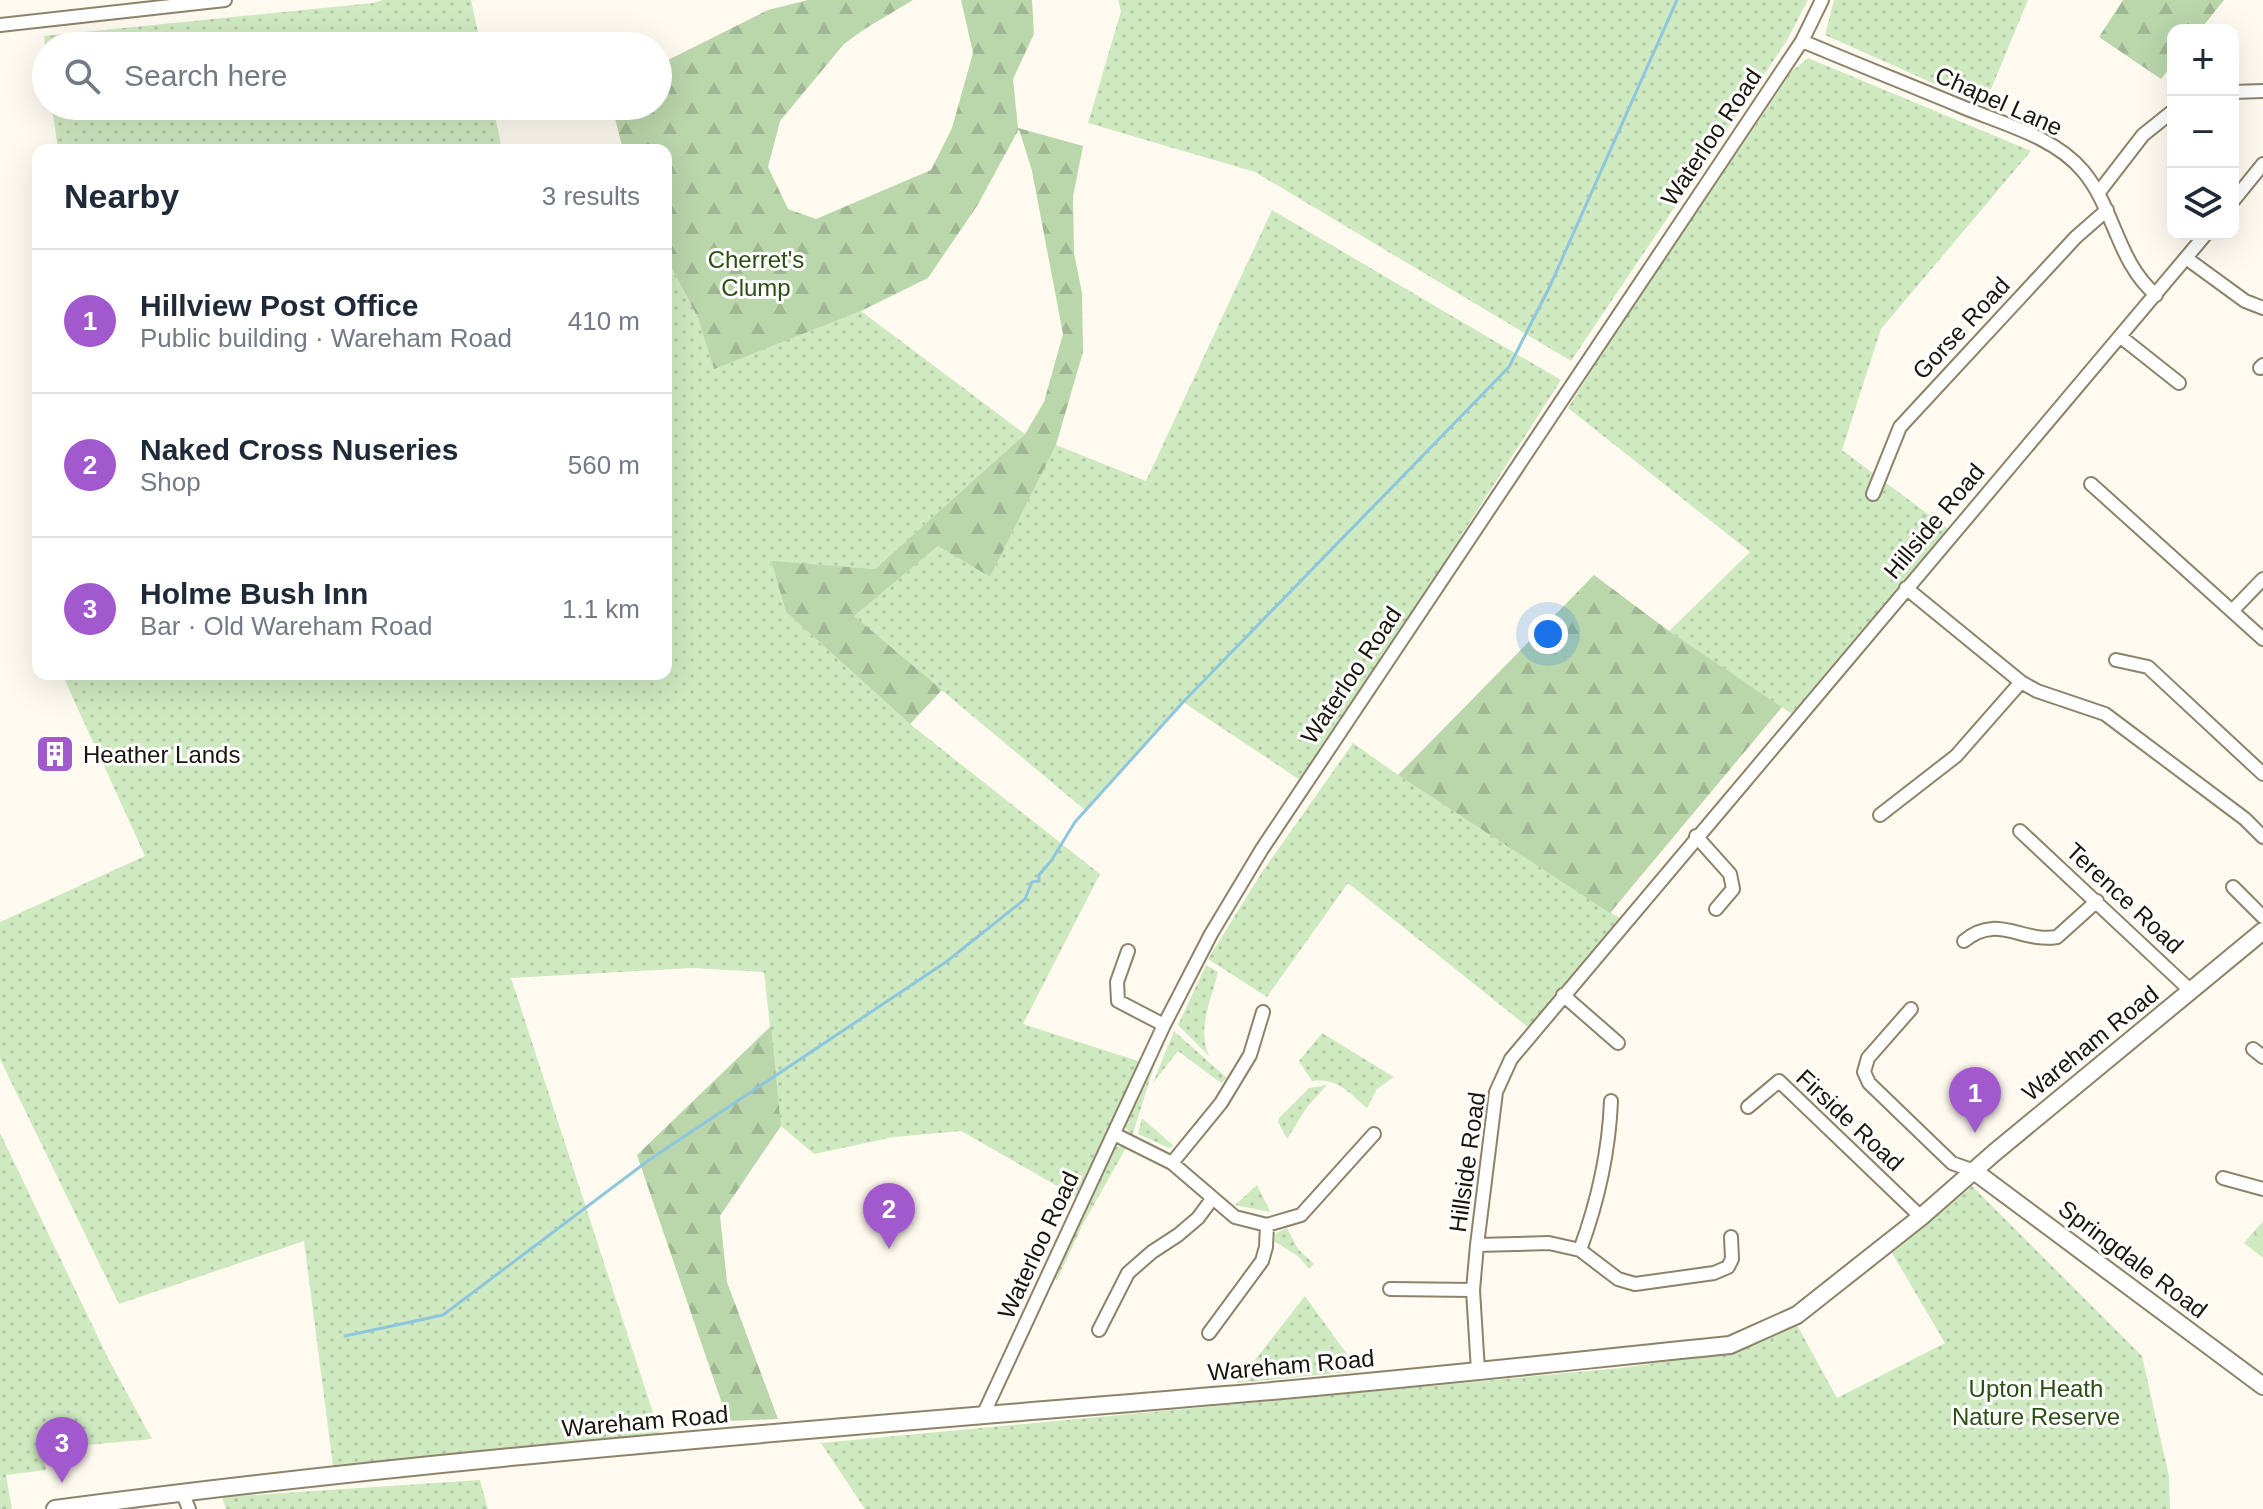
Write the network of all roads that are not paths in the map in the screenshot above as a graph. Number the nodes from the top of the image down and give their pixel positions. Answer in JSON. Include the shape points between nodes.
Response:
{"nodes":[{"id":1,"x":225,"y":0,"type":"edge"},
{"id":2,"x":1822,"y":0,"type":"edge"},
{"id":3,"x":0,"y":25,"type":"edge"},
{"id":4,"x":1802,"y":41,"type":"junction"},
{"id":5,"x":2263,"y":91,"type":"edge"},
{"id":6,"x":2239,"y":92,"type":"edge"},
{"id":7,"x":2167,"y":116,"type":"edge"},
{"id":8,"x":2263,"y":164,"type":"edge"},
{"id":9,"x":2099,"y":192,"type":"junction"},
{"id":10,"x":2239,"y":194,"type":"edge"},
{"id":11,"x":2107,"y":210,"type":"junction"},
{"id":12,"x":2201,"y":240,"type":"edge"},
{"id":13,"x":2186,"y":258,"type":"junction"},
{"id":14,"x":2156,"y":295,"type":"junction"},
{"id":15,"x":2263,"y":308,"type":"edge"},
{"id":16,"x":2121,"y":337,"type":"junction"},
{"id":17,"x":2179,"y":383,"type":"dead end"},
{"id":18,"x":2091,"y":484,"type":"dead end"},
{"id":19,"x":1873,"y":494,"type":"dead end"},
{"id":20,"x":2263,"y":579,"type":"edge"},
{"id":21,"x":1906,"y":588,"type":"junction"},
{"id":22,"x":2232,"y":611,"type":"junction"},
{"id":23,"x":2263,"y":639,"type":"edge"},
{"id":24,"x":2116,"y":660,"type":"dead end"},
{"id":25,"x":2021,"y":682,"type":"junction"},
{"id":26,"x":2263,"y":774,"type":"edge"},
{"id":27,"x":1880,"y":815,"type":"dead end"},
{"id":28,"x":2027,"y":833,"type":"dead end"},
{"id":29,"x":1696,"y":836,"type":"junction"},
{"id":30,"x":2263,"y":837,"type":"edge"},
{"id":31,"x":2233,"y":887,"type":"dead end"},
{"id":32,"x":2097,"y":901,"type":"junction"},
{"id":33,"x":1716,"y":909,"type":"dead end"},
{"id":34,"x":2263,"y":917,"type":"edge"},
{"id":35,"x":2263,"y":931,"type":"edge"},
{"id":36,"x":1964,"y":941,"type":"dead end"},
{"id":37,"x":1128,"y":951,"type":"dead end"},
{"id":38,"x":2191,"y":991,"type":"junction"},
{"id":39,"x":1563,"y":995,"type":"junction"},
{"id":40,"x":1911,"y":1009,"type":"dead end"},
{"id":41,"x":1263,"y":1012,"type":"dead end"},
{"id":42,"x":1164,"y":1025,"type":"junction"},
{"id":43,"x":1618,"y":1043,"type":"dead end"},
{"id":44,"x":1611,"y":1101,"type":"dead end"},
{"id":45,"x":1748,"y":1107,"type":"dead end"},
{"id":46,"x":1114,"y":1134,"type":"junction"},
{"id":47,"x":1374,"y":1134,"type":"dead end"},
{"id":48,"x":1172,"y":1163,"type":"junction"},
{"id":49,"x":1974,"y":1171,"type":"junction"},
{"id":50,"x":2223,"y":1178,"type":"dead end"},
{"id":51,"x":2263,"y":1189,"type":"edge"},
{"id":52,"x":1212,"y":1199,"type":"junction"},
{"id":53,"x":1921,"y":1217,"type":"junction"},
{"id":54,"x":1267,"y":1225,"type":"junction"},
{"id":55,"x":1731,"y":1237,"type":"dead end"},
{"id":56,"x":1477,"y":1245,"type":"junction"},
{"id":57,"x":1580,"y":1250,"type":"junction"},
{"id":58,"x":1390,"y":1289,"type":"dead end"},
{"id":59,"x":1473,"y":1290,"type":"junction"},
{"id":60,"x":1099,"y":1330,"type":"dead end"},
{"id":61,"x":1209,"y":1333,"type":"dead end"},
{"id":62,"x":1478,"y":1371,"type":"junction"},
{"id":63,"x":2263,"y":1386,"type":"edge"},
{"id":64,"x":984,"y":1413,"type":"junction"},
{"id":65,"x":182,"y":1492,"type":"junction"},
{"id":66,"x":55,"y":1509,"type":"edge"},
{"id":67,"x":189,"y":1509,"type":"edge"}],
"edges":[{"from":1,"to":3,"type":"street"},
{"from":2,"to":4,"type":"street","name":"Waterloo Road"},
{"from":4,"to":9,"type":"street","name":"Chapel Lane","via":[[2060,150]]},
{"from":4,"to":42,"type":"street","name":"Waterloo Road","via":[[1262,849]]},
{"from":5,"to":6,"type":"street"},
{"from":7,"to":9,"type":"street","via":[[2143,135]]},
{"from":8,"to":10,"type":"street"},
{"from":9,"to":11,"type":"street","name":"Chapel Lane"},
{"from":11,"to":14,"type":"street","name":"Chapel Lane","via":[[2127,261]]},
{"from":11,"to":19,"type":"street","name":"Gorse Road","via":[[1900,427]]},
{"from":12,"to":13,"type":"street","name":"Hillside Road"},
{"from":13,"to":14,"type":"street","name":"Hillside Road"},
{"from":13,"to":15,"type":"street"},
{"from":14,"to":16,"type":"street","name":"Hillside Road"},
{"from":16,"to":17,"type":"street"},
{"from":16,"to":21,"type":"street","name":"Hillside Road"},
{"from":18,"to":22,"type":"street"},
{"from":20,"to":22,"type":"street"},
{"from":21,"to":25,"type":"street"},
{"from":21,"to":29,"type":"street","name":"Hillside Road"},
{"from":22,"to":23,"type":"street"},
{"from":24,"to":26,"type":"street","via":[[2148,667]]},
{"from":25,"to":27,"type":"street","via":[[1956,756]]},
{"from":25,"to":30,"type":"street","via":[[2112,719]]},
{"from":28,"to":32,"type":"street","name":"Terence Road"},
{"from":29,"to":33,"type":"street","via":[[1730,874],[1733,889]]},
{"from":29,"to":39,"type":"street","name":"Hillside Road"},
{"from":31,"to":34,"type":"street"},
{"from":32,"to":36,"type":"street","via":[[2057,937],[1991,928]]},
{"from":32,"to":38,"type":"street","name":"Terence Road"},
{"from":35,"to":38,"type":"street","name":"Wareham Road"},
{"from":37,"to":42,"type":"street","via":[[1117,982],[1118,1001]]},
{"from":38,"to":49,"type":"street","name":"Wareham Road"},
{"from":39,"to":43,"type":"street"},
{"from":39,"to":56,"type":"street","name":"Hillside Road","via":[[1511,1059],[1496,1092]]},
{"from":40,"to":49,"type":"street","via":[[1868,1058],[1864,1072],[1869,1083],[1952,1163]]},
{"from":41,"to":48,"type":"street","via":[[1250,1055],[1221,1103]]},
{"from":42,"to":46,"type":"street","name":"Waterloo Road"},
{"from":44,"to":57,"type":"street","via":[[1609,1145]]},
{"from":45,"to":53,"type":"street","name":"Firside Road","via":[[1779,1081]]},
{"from":46,"to":48,"type":"street"},
{"from":46,"to":64,"type":"street","name":"Waterloo Road"},
{"from":47,"to":54,"type":"street","via":[[1301,1215]]},
{"from":48,"to":52,"type":"street"},
{"from":49,"to":53,"type":"street","name":"Wareham Road"},
{"from":49,"to":63,"type":"street","name":"Springdale Road"},
{"from":50,"to":51,"type":"street"},
{"from":52,"to":54,"type":"street","via":[[1235,1217]]},
{"from":52,"to":60,"type":"street","via":[[1198,1218],[1128,1273]]},
{"from":53,"to":62,"type":"street","name":"Wareham Road","via":[[1797,1315],[1730,1345]]},
{"from":54,"to":61,"type":"street","via":[[1262,1261]]},
{"from":55,"to":57,"type":"street","via":[[1728,1267],[1635,1284],[1618,1279]]},
{"from":56,"to":57,"type":"street","via":[[1549,1243]]},
{"from":56,"to":59,"type":"street","name":"Hillside Road"},
{"from":58,"to":59,"type":"street"},
{"from":59,"to":62,"type":"street","name":"Hillside Road"},
{"from":62,"to":64,"type":"street","name":"Wareham Road"},
{"from":64,"to":65,"type":"street","name":"Wareham Road"},
{"from":65,"to":66,"type":"street","name":"Wareham Road"},
{"from":65,"to":67,"type":"street"}]}
